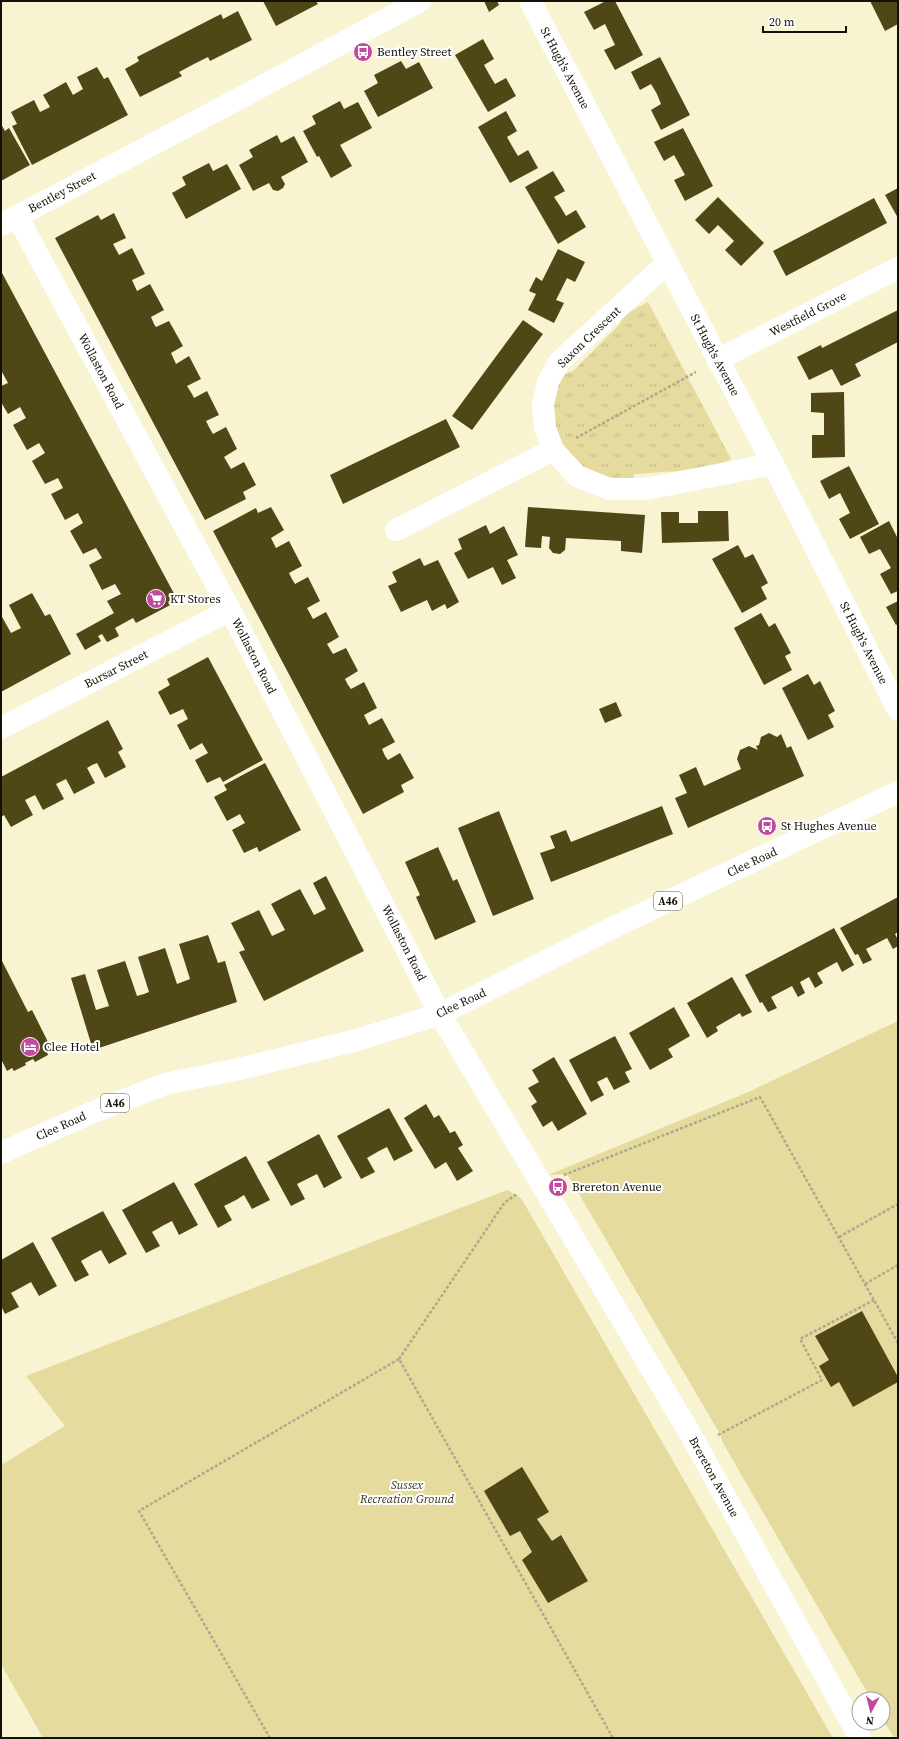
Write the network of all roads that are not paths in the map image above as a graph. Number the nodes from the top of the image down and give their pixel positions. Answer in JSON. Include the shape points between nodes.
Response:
{"nodes":[{"id":1,"x":420,"y":1,"type":"edge"},
{"id":2,"x":530,"y":1,"type":"edge"},
{"id":3,"x":9,"y":220,"type":"edge"},
{"id":4,"x":668,"y":263,"type":"junction"},
{"id":5,"x":898,"y":268,"type":"edge"},
{"id":6,"x":717,"y":360,"type":"junction"},
{"id":7,"x":553,"y":450,"type":"junction"},
{"id":8,"x":773,"y":464,"type":"junction"},
{"id":9,"x":396,"y":530,"type":"dead end"},
{"id":10,"x":230,"y":610,"type":"junction"},
{"id":11,"x":898,"y":710,"type":"edge"},
{"id":12,"x":1,"y":728,"type":"edge"},
{"id":13,"x":898,"y":792,"type":"edge"},
{"id":14,"x":440,"y":1014,"type":"junction"},
{"id":15,"x":1,"y":1153,"type":"edge"},
{"id":16,"x":860,"y":1738,"type":"edge"}],
"edges":[{"from":1,"to":3,"type":"street","name":"Bentley Street"},
{"from":2,"to":4,"type":"street","name":"St Hugh's Avenue"},
{"from":3,"to":10,"type":"street","name":"Wollaston Road"},
{"from":4,"to":6,"type":"street","name":"St Hugh's Avenue"},
{"from":4,"to":7,"type":"street","name":"Saxon Crescent","via":[[559,362],[548,382],[543,405],[545,428]]},
{"from":5,"to":6,"type":"street","name":"Westfield Grove"},
{"from":6,"to":8,"type":"street","name":"St Hugh's Avenue"},
{"from":7,"to":8,"type":"street","name":"Saxon Crescent","via":[[577,476],[609,489],[646,489]]},
{"from":7,"to":9,"type":"street"},
{"from":8,"to":11,"type":"street","name":"St Hugh's Avenue"},
{"from":10,"to":12,"type":"street","name":"Bursar Street"},
{"from":10,"to":14,"type":"street","name":"Wollaston Road"},
{"from":13,"to":14,"type":"street","name":"Clee Road","number":"A46","via":[[614,927]]},
{"from":14,"to":15,"type":"street","name":"Clee Road","number":"A46","via":[[358,1040],[165,1084],[86,1114]]},
{"from":14,"to":16,"type":"street","name":"Brereton Avenue","via":[[697,1446]]}]}
